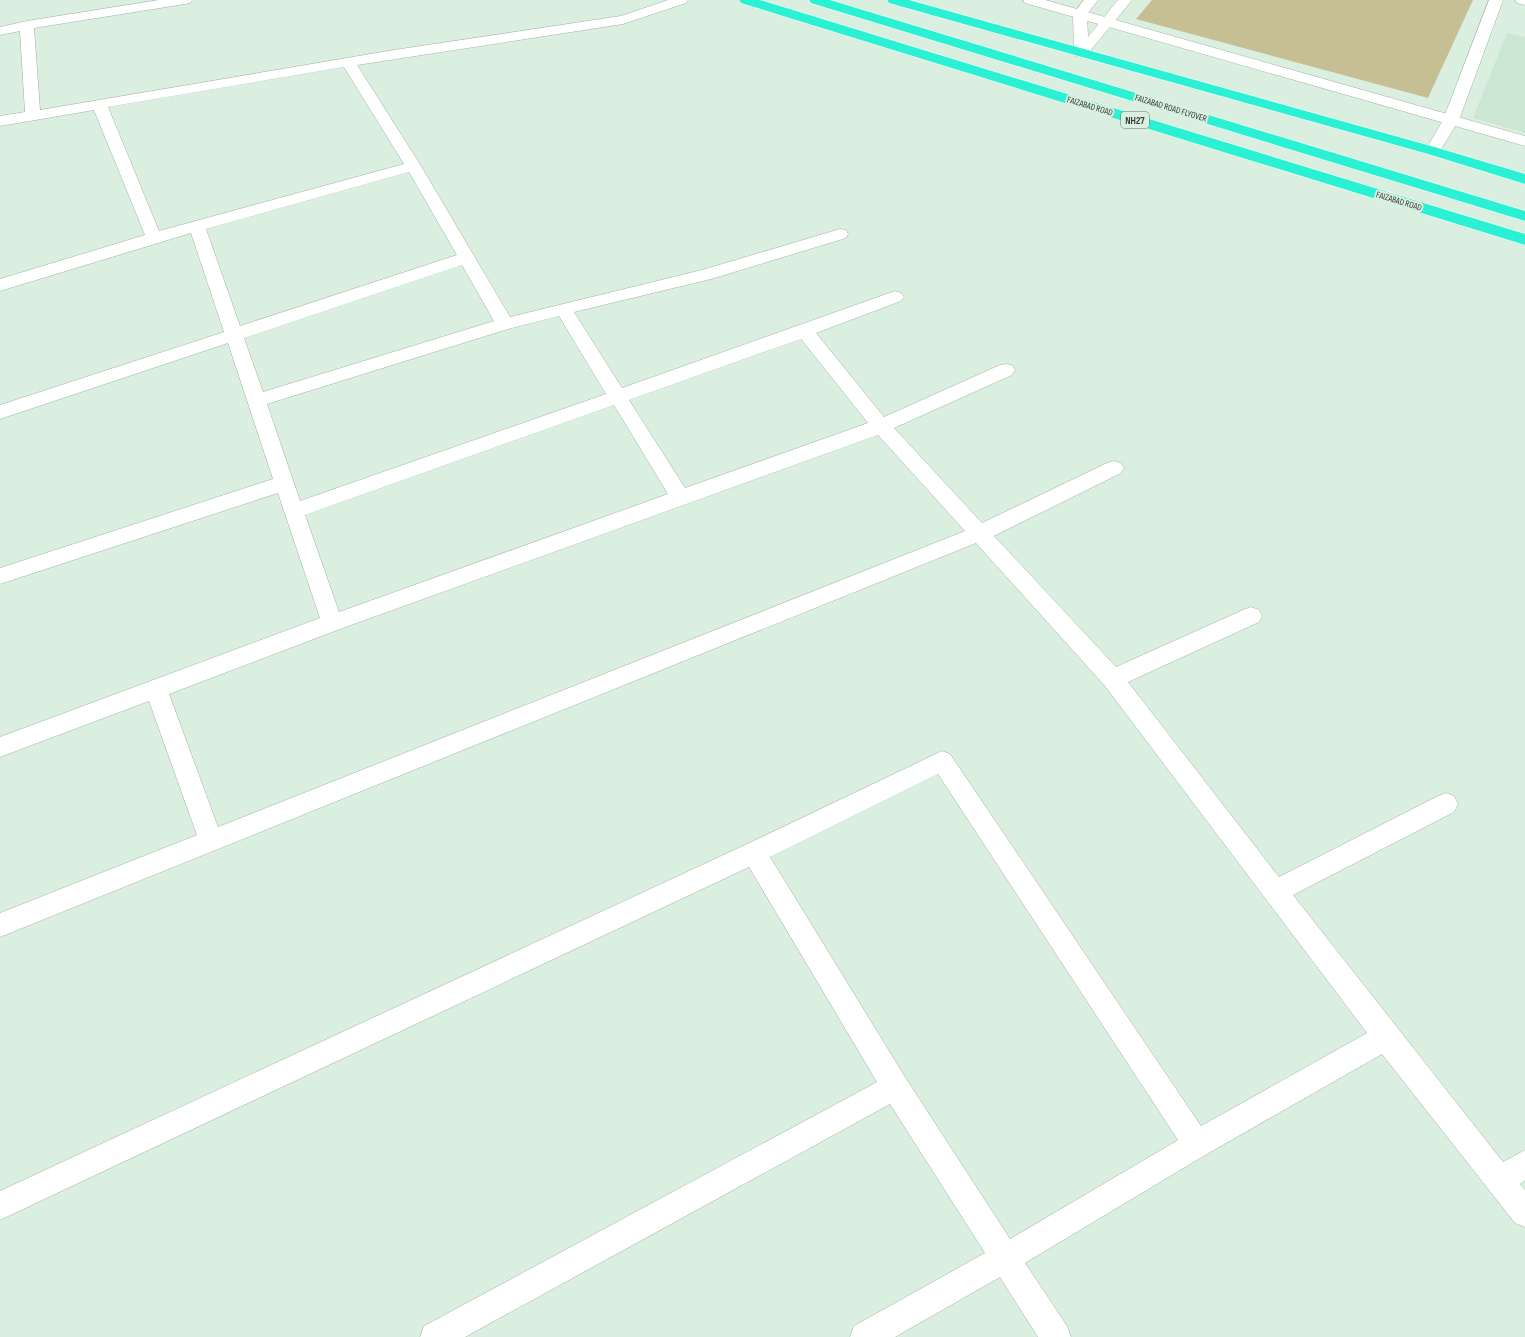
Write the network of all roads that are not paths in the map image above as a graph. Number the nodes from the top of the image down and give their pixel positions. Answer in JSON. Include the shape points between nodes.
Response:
{"nodes":[{"id":1,"x":185,"y":0,"type":"edge"},
{"id":2,"x":681,"y":0,"type":"edge"},
{"id":3,"x":746,"y":0,"type":"edge"},
{"id":4,"x":816,"y":0,"type":"edge"},
{"id":5,"x":894,"y":0,"type":"edge"},
{"id":6,"x":1030,"y":0,"type":"edge"},
{"id":7,"x":1091,"y":0,"type":"edge"},
{"id":8,"x":1125,"y":0,"type":"edge"},
{"id":9,"x":1496,"y":0,"type":"edge"},
{"id":10,"x":1080,"y":14,"type":"junction"},
{"id":11,"x":1108,"y":22,"type":"junction"},
{"id":12,"x":27,"y":25,"type":"junction"},
{"id":13,"x":0,"y":31,"type":"edge"},
{"id":14,"x":1081,"y":53,"type":"junction"},
{"id":15,"x":348,"y":62,"type":"junction"},
{"id":16,"x":99,"y":104,"type":"junction"},
{"id":17,"x":33,"y":115,"type":"junction"},
{"id":18,"x":1451,"y":120,"type":"junction"},
{"id":19,"x":0,"y":121,"type":"edge"},
{"id":20,"x":1525,"y":141,"type":"edge"},
{"id":21,"x":1433,"y":151,"type":"junction"},
{"id":22,"x":413,"y":166,"type":"junction"},
{"id":23,"x":1525,"y":179,"type":"edge"},
{"id":24,"x":1525,"y":216,"type":"edge"},
{"id":25,"x":197,"y":226,"type":"junction"},
{"id":26,"x":840,"y":234,"type":"dead end"},
{"id":27,"x":154,"y":238,"type":"junction"},
{"id":28,"x":1525,"y":240,"type":"edge"},
{"id":29,"x":466,"y":258,"type":"junction"},
{"id":30,"x":0,"y":285,"type":"edge"},
{"id":31,"x":895,"y":297,"type":"dead end"},
{"id":32,"x":563,"y":309,"type":"junction"},
{"id":33,"x":505,"y":324,"type":"junction"},
{"id":34,"x":804,"y":331,"type":"junction"},
{"id":35,"x":234,"y":335,"type":"junction"},
{"id":36,"x":1006,"y":370,"type":"dead end"},
{"id":37,"x":618,"y":397,"type":"junction"},
{"id":38,"x":257,"y":400,"type":"junction"},
{"id":39,"x":0,"y":412,"type":"edge"},
{"id":40,"x":881,"y":426,"type":"junction"},
{"id":41,"x":1114,"y":468,"type":"dead end"},
{"id":42,"x":284,"y":483,"type":"junction"},
{"id":43,"x":680,"y":498,"type":"junction"},
{"id":44,"x":294,"y":511,"type":"junction"},
{"id":45,"x":981,"y":533,"type":"junction"},
{"id":46,"x":0,"y":576,"type":"edge"},
{"id":47,"x":1250,"y":616,"type":"dead end"},
{"id":48,"x":332,"y":623,"type":"junction"},
{"id":49,"x":1113,"y":679,"type":"junction"},
{"id":50,"x":156,"y":689,"type":"junction"},
{"id":51,"x":0,"y":747,"type":"edge"},
{"id":52,"x":1446,"y":804,"type":"dead end"},
{"id":53,"x":211,"y":841,"type":"junction"},
{"id":54,"x":754,"y":853,"type":"junction"},
{"id":55,"x":1277,"y":891,"type":"junction"},
{"id":56,"x":0,"y":926,"type":"edge"},
{"id":57,"x":1386,"y":1037,"type":"junction"},
{"id":58,"x":895,"y":1087,"type":"junction"},
{"id":59,"x":1197,"y":1144,"type":"junction"},
{"id":60,"x":1525,"y":1164,"type":"edge"},
{"id":61,"x":1500,"y":1180,"type":"junction"},
{"id":62,"x":0,"y":1206,"type":"edge"},
{"id":63,"x":1525,"y":1213,"type":"edge"},
{"id":64,"x":1006,"y":1258,"type":"junction"},
{"id":65,"x":435,"y":1337,"type":"edge"},
{"id":66,"x":865,"y":1337,"type":"edge"},
{"id":67,"x":1056,"y":1337,"type":"edge"}],
"edges":[{"from":1,"to":12,"type":"street","via":[[75,18],[56,13]]},
{"from":2,"to":15,"type":"street","via":[[623,20]]},
{"from":3,"to":28,"type":"highway","name":"FAIZABAD ROAD","number":"NH27"},
{"from":4,"to":24,"type":"highway","name":"FAIZABAD ROAD FLYOVER","number":"NH27"},
{"from":5,"to":14,"type":"highway"},
{"from":6,"to":10,"type":"street"},
{"from":7,"to":10,"type":"street"},
{"from":8,"to":11,"type":"street"},
{"from":9,"to":18,"type":"street"},
{"from":10,"to":11,"type":"street"},
{"from":10,"to":14,"type":"street"},
{"from":11,"to":14,"type":"street"},
{"from":11,"to":18,"type":"street"},
{"from":12,"to":13,"type":"street"},
{"from":12,"to":17,"type":"street"},
{"from":14,"to":21,"type":"highway"},
{"from":15,"to":16,"type":"street"},
{"from":15,"to":22,"type":"street"},
{"from":16,"to":17,"type":"street"},
{"from":16,"to":27,"type":"street"},
{"from":17,"to":19,"type":"street"},
{"from":18,"to":20,"type":"street"},
{"from":18,"to":21,"type":"street"},
{"from":21,"to":23,"type":"highway"},
{"from":22,"to":25,"type":"street"},
{"from":22,"to":29,"type":"street"},
{"from":25,"to":27,"type":"street"},
{"from":25,"to":35,"type":"street"},
{"from":26,"to":32,"type":"street","via":[[705,276]]},
{"from":27,"to":30,"type":"street"},
{"from":29,"to":33,"type":"street"},
{"from":29,"to":35,"type":"street"},
{"from":31,"to":34,"type":"street"},
{"from":32,"to":33,"type":"street"},
{"from":32,"to":37,"type":"street"},
{"from":33,"to":38,"type":"street"},
{"from":34,"to":37,"type":"street"},
{"from":34,"to":40,"type":"street"},
{"from":35,"to":38,"type":"street"},
{"from":35,"to":39,"type":"street"},
{"from":36,"to":40,"type":"street"},
{"from":37,"to":43,"type":"street"},
{"from":37,"to":44,"type":"street"},
{"from":38,"to":42,"type":"street"},
{"from":40,"to":43,"type":"street"},
{"from":40,"to":45,"type":"street"},
{"from":41,"to":45,"type":"street"},
{"from":42,"to":44,"type":"street"},
{"from":42,"to":46,"type":"street"},
{"from":43,"to":48,"type":"street"},
{"from":44,"to":48,"type":"street"},
{"from":45,"to":49,"type":"street"},
{"from":45,"to":53,"type":"street"},
{"from":47,"to":49,"type":"street"},
{"from":48,"to":50,"type":"street"},
{"from":49,"to":55,"type":"street"},
{"from":50,"to":51,"type":"street"},
{"from":50,"to":53,"type":"street"},
{"from":52,"to":55,"type":"street"},
{"from":53,"to":56,"type":"street"},
{"from":54,"to":58,"type":"street"},
{"from":54,"to":59,"type":"street","via":[[942,761]]},
{"from":54,"to":62,"type":"street"},
{"from":55,"to":57,"type":"street"},
{"from":57,"to":59,"type":"street"},
{"from":57,"to":61,"type":"street"},
{"from":58,"to":64,"type":"street"},
{"from":58,"to":65,"type":"street"},
{"from":59,"to":64,"type":"street"},
{"from":60,"to":61,"type":"street"},
{"from":61,"to":63,"type":"street"},
{"from":64,"to":66,"type":"street"},
{"from":64,"to":67,"type":"street"}]}
